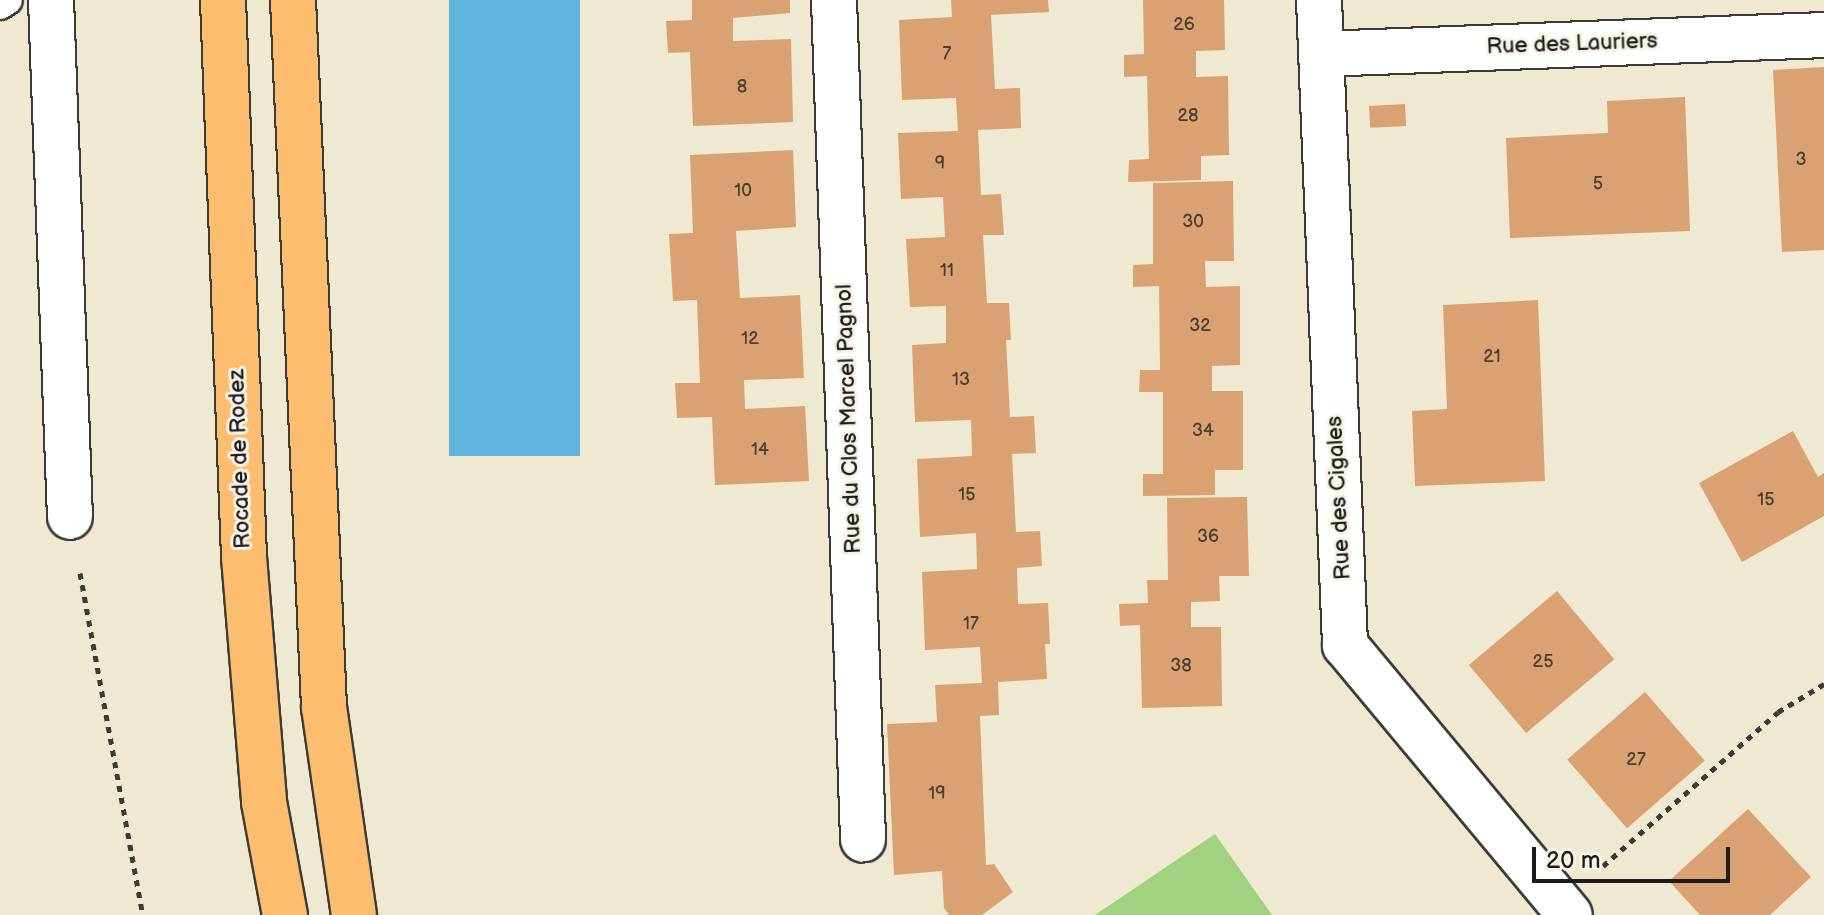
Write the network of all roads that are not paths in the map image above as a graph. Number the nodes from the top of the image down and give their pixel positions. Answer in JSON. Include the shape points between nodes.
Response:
{"nodes":[{"id":1,"x":8,"y":0,"type":"edge"},
{"id":2,"x":51,"y":0,"type":"edge"},
{"id":3,"x":223,"y":0,"type":"edge"},
{"id":4,"x":293,"y":0,"type":"edge"},
{"id":5,"x":322,"y":0,"type":"edge"},
{"id":6,"x":834,"y":0,"type":"edge"},
{"id":7,"x":1319,"y":0,"type":"edge"},
{"id":8,"x":0,"y":5,"type":"edge"},
{"id":9,"x":1824,"y":35,"type":"edge"},
{"id":10,"x":1321,"y":54,"type":"junction"},
{"id":11,"x":313,"y":488,"type":"junction"},
{"id":12,"x":70,"y":517,"type":"road end"},
{"id":13,"x":264,"y":802,"type":"junction"},
{"id":14,"x":863,"y":839,"type":"dead end"},
{"id":15,"x":275,"y":915,"type":"edge"},
{"id":16,"x":285,"y":915,"type":"edge"},
{"id":17,"x":354,"y":915,"type":"edge"},
{"id":18,"x":1570,"y":915,"type":"edge"}],
"edges":[{"from":1,"to":8,"type":"lane"},
{"from":2,"to":12,"type":"street"},
{"from":3,"to":13,"type":"highway","name":"Rocade de Rodez","via":[[244,557]]},
{"from":4,"to":11,"type":"highway"},
{"from":5,"to":11,"type":"highway"},
{"from":6,"to":14,"type":"street","name":"Rue du Clos Marcel Pagnol"},
{"from":7,"to":10,"type":"street","name":"Rue des Cigales"},
{"from":9,"to":10,"type":"street","name":"Rue des Lauriers"},
{"from":10,"to":18,"type":"street","name":"Rue des Cigales","via":[[1345,645]]},
{"from":11,"to":17,"type":"highway","via":[[324,707]]},
{"from":13,"to":15,"type":"highway"},
{"from":13,"to":16,"type":"highway","name":"Rocade de Rodez"}]}
